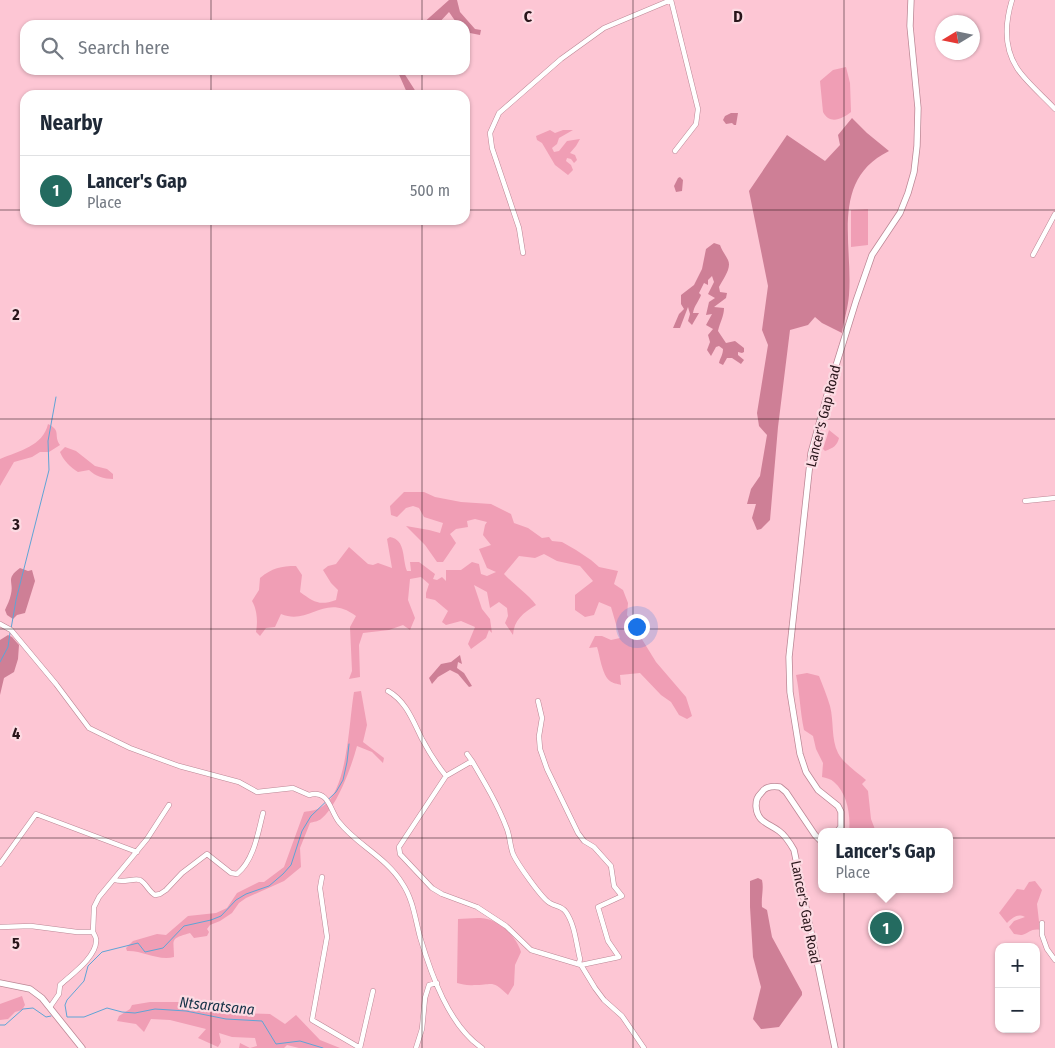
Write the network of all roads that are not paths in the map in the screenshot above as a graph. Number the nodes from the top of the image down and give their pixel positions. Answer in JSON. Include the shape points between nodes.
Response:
{"nodes":[{"id":1,"x":911,"y":0,"type":"edge"},
{"id":2,"x":1012,"y":0,"type":"edge"},
{"id":3,"x":1055,"y":109,"type":"edge"},
{"id":4,"x":675,"y":151,"type":"dead end"},
{"id":5,"x":1055,"y":214,"type":"edge"},
{"id":6,"x":523,"y":253,"type":"dead end"},
{"id":7,"x":1033,"y":255,"type":"dead end"},
{"id":8,"x":1055,"y":498,"type":"edge"},
{"id":9,"x":1025,"y":501,"type":"dead end"},
{"id":10,"x":0,"y":624,"type":"edge"},
{"id":11,"x":388,"y":691,"type":"dead end"},
{"id":12,"x":538,"y":701,"type":"dead end"},
{"id":13,"x":467,"y":754,"type":"dead end"},
{"id":14,"x":472,"y":761,"type":"junction"},
{"id":15,"x":446,"y":776,"type":"junction"},
{"id":16,"x":169,"y":805,"type":"dead end"},
{"id":17,"x":263,"y":813,"type":"dead end"},
{"id":18,"x":840,"y":828,"type":"edge"},
{"id":19,"x":818,"y":838,"type":"edge"},
{"id":20,"x":137,"y":852,"type":"junction"},
{"id":21,"x":0,"y":864,"type":"edge"},
{"id":22,"x":322,"y":877,"type":"dead end"},
{"id":23,"x":115,"y":880,"type":"junction"},
{"id":24,"x":1042,"y":923,"type":"dead end"},
{"id":25,"x":0,"y":927,"type":"edge"},
{"id":26,"x":93,"y":932,"type":"junction"},
{"id":27,"x":1055,"y":960,"type":"edge"},
{"id":28,"x":580,"y":964,"type":"junction"},
{"id":29,"x":0,"y":983,"type":"edge"},
{"id":30,"x":437,"y":983,"type":"junction"},
{"id":31,"x":373,"y":991,"type":"dead end"},
{"id":32,"x":50,"y":1007,"type":"junction"},
{"id":33,"x":82,"y":1048,"type":"edge"},
{"id":34,"x":360,"y":1048,"type":"edge"},
{"id":35,"x":416,"y":1048,"type":"edge"},
{"id":36,"x":482,"y":1048,"type":"edge"},
{"id":37,"x":644,"y":1048,"type":"edge"},
{"id":38,"x":835,"y":1048,"type":"edge"}],
"edges":[{"from":1,"to":18,"type":"main road","name":"Lancer's Gap Road","via":[[910,26],[918,108],[914,172],[900,213],[872,255],[811,453],[789,657],[790,692],[800,754],[806,772],[818,790],[838,806]]},
{"from":2,"to":3,"type":"street","via":[[1007,19],[1010,52],[1018,69]]},
{"from":4,"to":6,"type":"street","via":[[696,124],[698,109],[671,0],[604,28],[561,59],[499,113],[490,133],[492,148],[519,228]]},
{"from":5,"to":7,"type":"street"},
{"from":8,"to":9,"type":"street"},
{"from":10,"to":30,"type":"street","via":[[11,630],[89,728],[117,743],[178,766],[239,782],[257,792],[293,788],[309,795],[322,795],[338,821],[385,862],[403,884],[411,899],[426,956]]},
{"from":11,"to":15,"type":"street","via":[[403,703]]},
{"from":12,"to":28,"type":"street","via":[[542,718],[539,743],[547,769],[578,833],[611,866],[614,886],[622,896],[598,907],[608,941],[619,958]]},
{"from":13,"to":14,"type":"street"},
{"from":14,"to":15,"type":"street"},
{"from":14,"to":28,"type":"street","via":[[506,827],[513,854],[523,870],[550,903],[566,911],[573,926]]},
{"from":15,"to":28,"type":"street","via":[[399,847],[400,854],[432,888],[477,907],[506,926],[531,950]]},
{"from":16,"to":20,"type":"street"},
{"from":17,"to":23,"type":"street","via":[[250,856],[237,874],[230,873],[207,854],[160,894],[149,892],[138,879]]},
{"from":19,"to":38,"type":"main road","name":"Lancer's Gap Road","via":[[780,787],[764,789],[757,798],[760,819],[780,831],[794,850]]},
{"from":20,"to":21,"type":"street","via":[[36,814]]},
{"from":20,"to":23,"type":"street"},
{"from":22,"to":34,"type":"street","via":[[320,888],[327,937],[312,1020]]},
{"from":23,"to":26,"type":"street","via":[[94,907]]},
{"from":24,"to":27,"type":"street","via":[[1042,935]]},
{"from":25,"to":26,"type":"street","via":[[31,926]]},
{"from":26,"to":32,"type":"street","via":[[96,939],[94,949],[60,985],[59,994]]},
{"from":28,"to":37,"type":"street","via":[[604,1000],[622,1016]]},
{"from":29,"to":32,"type":"main road","via":[[30,990]]},
{"from":30,"to":35,"type":"street","via":[[429,985]]},
{"from":30,"to":36,"type":"street","via":[[456,1021]]},
{"from":31,"to":34,"type":"street"},
{"from":32,"to":33,"type":"main road"}]}
